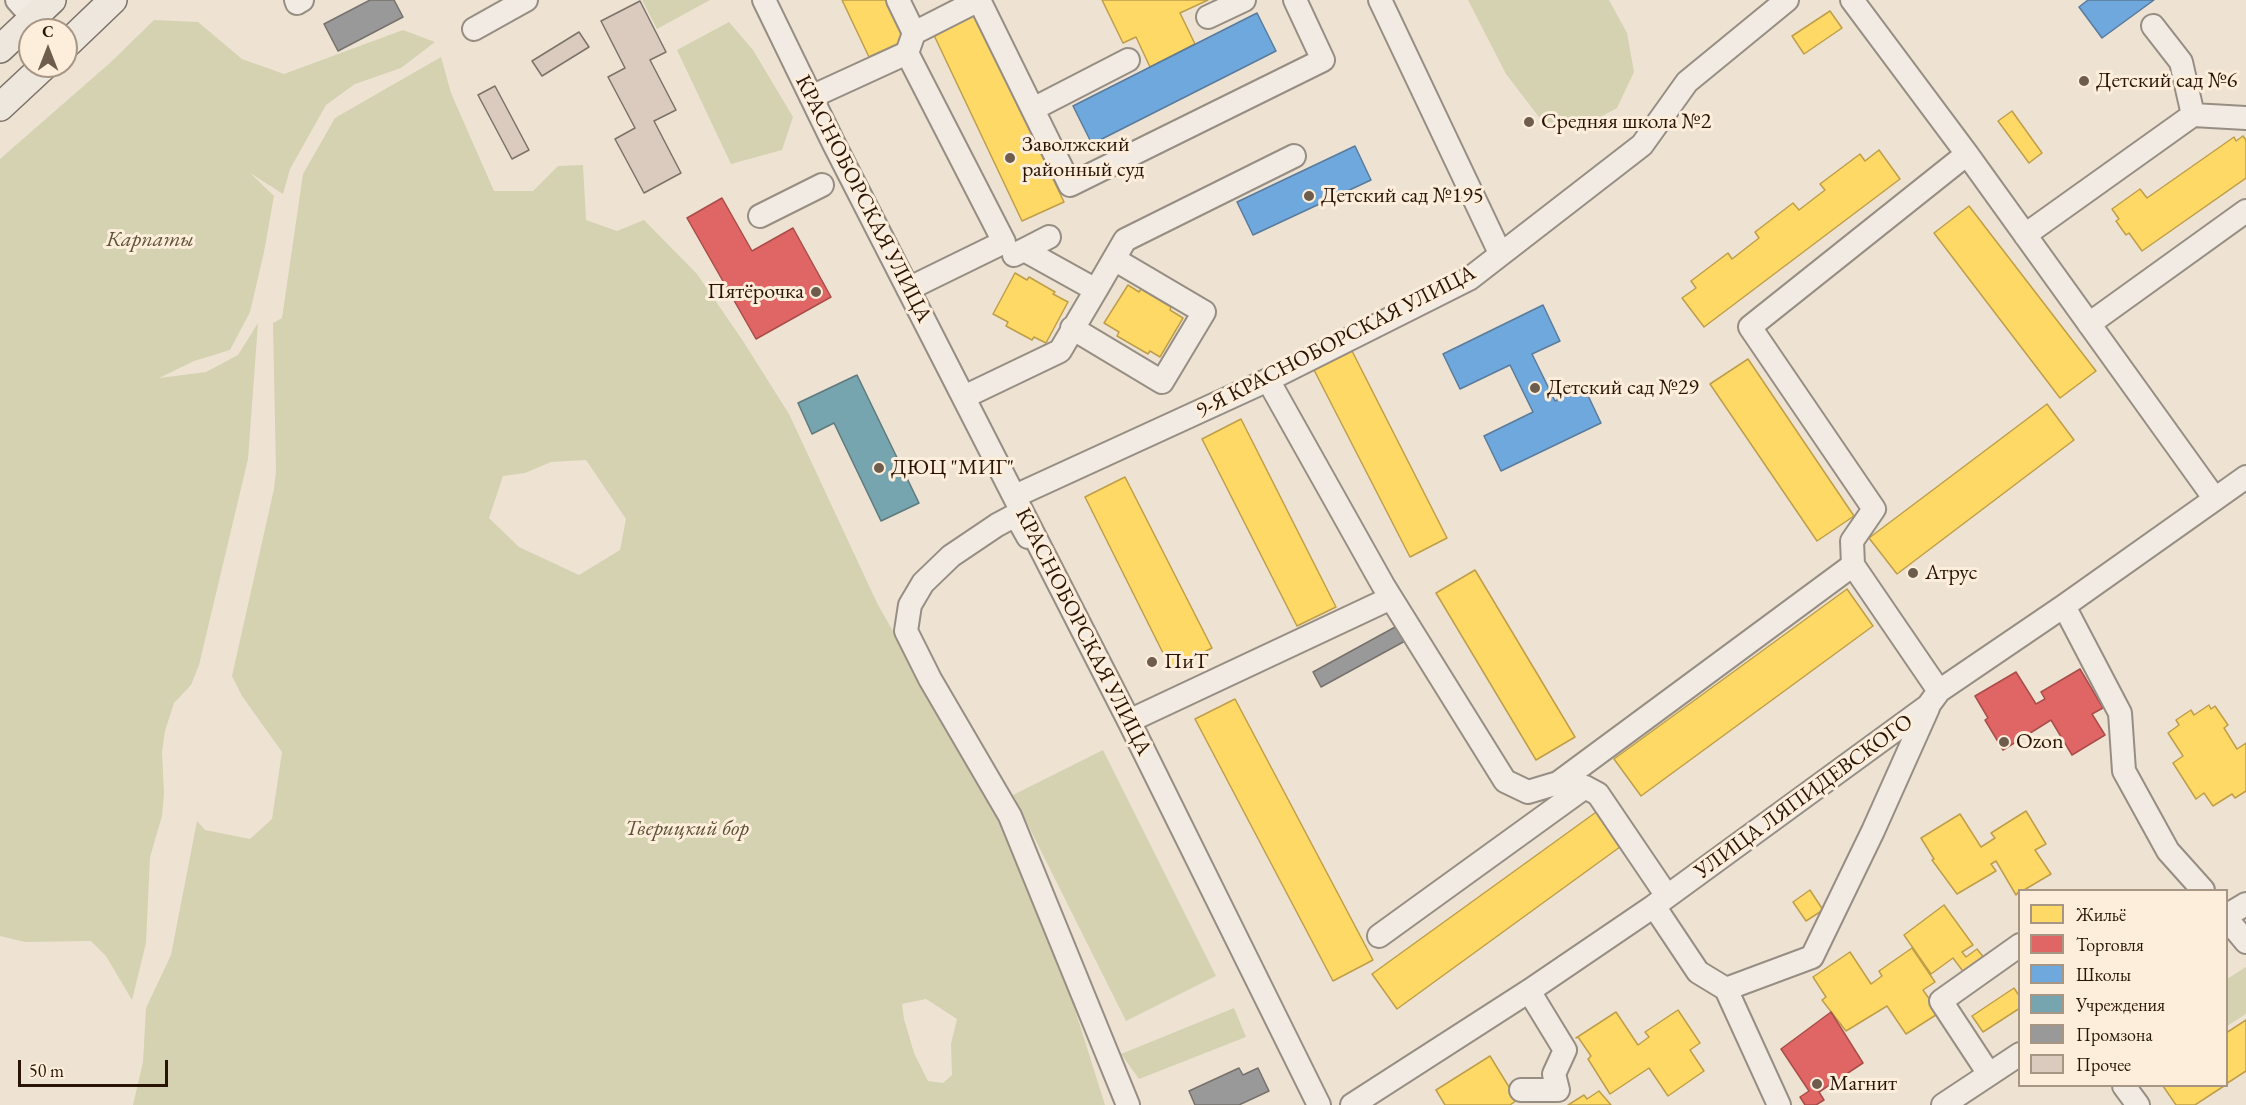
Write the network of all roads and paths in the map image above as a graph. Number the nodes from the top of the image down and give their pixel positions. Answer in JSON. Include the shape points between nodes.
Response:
{"nodes":[{"id":1,"x":113,"y":0,"type":"edge"},
{"id":2,"x":296,"y":0,"type":"edge"},
{"id":3,"x":302,"y":0,"type":"edge"},
{"id":4,"x":526,"y":0,"type":"edge"},
{"id":5,"x":764,"y":0,"type":"edge"},
{"id":6,"x":898,"y":0,"type":"edge"},
{"id":7,"x":979,"y":0,"type":"edge"},
{"id":8,"x":1244,"y":0,"type":"edge"},
{"id":9,"x":1295,"y":0,"type":"edge"},
{"id":10,"x":1380,"y":0,"type":"edge"},
{"id":11,"x":1787,"y":0,"type":"edge"},
{"id":12,"x":1852,"y":0,"type":"edge"},
{"id":13,"x":34,"y":6,"type":"edge"},
{"id":14,"x":1208,"y":17,"type":"dead end"},
{"id":15,"x":2153,"y":26,"type":"dead end"},
{"id":16,"x":474,"y":29,"type":"dead end"},
{"id":17,"x":78,"y":34,"type":"edge"},
{"id":18,"x":910,"y":43,"type":"junction"},
{"id":19,"x":0,"y":49,"type":"edge"},
{"id":20,"x":1128,"y":60,"type":"dead end"},
{"id":21,"x":31,"y":78,"type":"edge"},
{"id":22,"x":811,"y":97,"type":"junction"},
{"id":23,"x":0,"y":107,"type":"edge"},
{"id":24,"x":1033,"y":109,"type":"junction"},
{"id":25,"x":2193,"y":115,"type":"junction"},
{"id":26,"x":2246,"y":118,"type":"edge"},
{"id":27,"x":1966,"y":154,"type":"junction"},
{"id":28,"x":1294,"y":156,"type":"dead end"},
{"id":29,"x":822,"y":185,"type":"dead end"},
{"id":30,"x":2246,"y":211,"type":"edge"},
{"id":31,"x":760,"y":216,"type":"dead end"},
{"id":32,"x":2025,"y":236,"type":"junction"},
{"id":33,"x":1049,"y":237,"type":"dead end"},
{"id":34,"x":1014,"y":246,"type":"junction"},
{"id":35,"x":1500,"y":253,"type":"junction"},
{"id":36,"x":1114,"y":259,"type":"junction"},
{"id":37,"x":908,"y":289,"type":"junction"},
{"id":38,"x":1095,"y":290,"type":"junction"},
{"id":39,"x":2089,"y":324,"type":"junction"},
{"id":40,"x":1072,"y":328,"type":"junction"},
{"id":41,"x":1268,"y":380,"type":"junction"},
{"id":42,"x":964,"y":397,"type":"junction"},
{"id":43,"x":2246,"y":477,"type":"edge"},
{"id":44,"x":1015,"y":496,"type":"junction"},
{"id":45,"x":2215,"y":499,"type":"junction"},
{"id":46,"x":1853,"y":565,"type":"junction"},
{"id":47,"x":1391,"y":598,"type":"junction"},
{"id":48,"x":2064,"y":606,"type":"junction"},
{"id":49,"x":1074,"y":614,"type":"junction"},
{"id":50,"x":1934,"y":699,"type":"junction"},
{"id":51,"x":1129,"y":722,"type":"junction"},
{"id":52,"x":1558,"y":783,"type":"junction"},
{"id":53,"x":1585,"y":787,"type":"junction"},
{"id":54,"x":2201,"y":889,"type":"edge"},
{"id":55,"x":1661,"y":901,"type":"junction"},
{"id":56,"x":2246,"y":903,"type":"edge"},
{"id":57,"x":2228,"y":916,"type":"edge"},
{"id":58,"x":2228,"y":920,"type":"edge"},
{"id":59,"x":1379,"y":936,"type":"dead end"},
{"id":60,"x":2246,"y":942,"type":"edge"},
{"id":61,"x":2018,"y":946,"type":"edge"},
{"id":62,"x":1726,"y":989,"type":"junction"},
{"id":63,"x":1529,"y":991,"type":"junction"},
{"id":64,"x":2018,"y":1055,"type":"edge"},
{"id":65,"x":1989,"y":1074,"type":"junction"},
{"id":66,"x":2125,"y":1087,"type":"edge"},
{"id":67,"x":1521,"y":1090,"type":"dead end"},
{"id":68,"x":1128,"y":1105,"type":"edge"},
{"id":69,"x":1319,"y":1105,"type":"edge"},
{"id":70,"x":1352,"y":1105,"type":"edge"},
{"id":71,"x":1779,"y":1105,"type":"edge"},
{"id":72,"x":1943,"y":1105,"type":"edge"},
{"id":73,"x":2138,"y":1105,"type":"edge"}],
"edges":[{"from":1,"to":17,"type":"main road"},
{"from":2,"to":3,"type":"street"},
{"from":4,"to":16,"type":"street"},
{"from":5,"to":22,"type":"street","name":"КРАСНОБОРСКАЯ УЛИЦА"},
{"from":6,"to":18,"type":"street"},
{"from":7,"to":18,"type":"street"},
{"from":7,"to":24,"type":"street"},
{"from":8,"to":14,"type":"street"},
{"from":9,"to":24,"type":"street","via":[[1323,60],[1070,185]]},
{"from":10,"to":35,"type":"street"},
{"from":11,"to":35,"type":"street","name":"9-Я КРАСНОБОРСКАЯ УЛИЦА","via":[[1687,82],[1642,145]]},
{"from":12,"to":27,"type":"street"},
{"from":13,"to":19,"type":"main road"},
{"from":15,"to":25,"type":"street","via":[[2181,62]]},
{"from":18,"to":22,"type":"street"},
{"from":18,"to":34,"type":"street"},
{"from":20,"to":24,"type":"street"},
{"from":21,"to":23,"type":"main road"},
{"from":22,"to":37,"type":"street","name":"КРАСНОБОРСКАЯ УЛИЦА"},
{"from":25,"to":26,"type":"street"},
{"from":25,"to":32,"type":"street"},
{"from":27,"to":32,"type":"street"},
{"from":27,"to":46,"type":"street","via":[[1750,327],[1874,509],[1852,541]]},
{"from":28,"to":36,"type":"street","via":[[1125,240]]},
{"from":29,"to":31,"type":"street"},
{"from":30,"to":39,"type":"street"},
{"from":32,"to":39,"type":"street"},
{"from":33,"to":34,"type":"street"},
{"from":34,"to":37,"type":"street"},
{"from":34,"to":38,"type":"street"},
{"from":35,"to":41,"type":"street","name":"9-Я КРАСНОБОРСКАЯ УЛИЦА","via":[[1469,279]]},
{"from":36,"to":38,"type":"street"},
{"from":36,"to":40,"type":"street","via":[[1204,312],[1162,382]]},
{"from":37,"to":42,"type":"street","name":"КРАСНОБОРСКАЯ УЛИЦА"},
{"from":38,"to":40,"type":"street"},
{"from":39,"to":45,"type":"street"},
{"from":40,"to":42,"type":"street","via":[[1060,351]]},
{"from":41,"to":44,"type":"street","name":"9-Я КРАСНОБОРСКАЯ УЛИЦА"},
{"from":41,"to":47,"type":"street"},
{"from":42,"to":44,"type":"street","name":"КРАСНОБОРСКАЯ УЛИЦА"},
{"from":43,"to":45,"type":"street","name":"УЛИЦА ЛЯПИДЕВСКОГО"},
{"from":44,"to":49,"type":"street","name":"КРАСНОБОРСКАЯ УЛИЦА"},
{"from":45,"to":48,"type":"street","name":"УЛИЦА ЛЯПИДЕВСКОГО"},
{"from":46,"to":50,"type":"street"},
{"from":46,"to":52,"type":"street"},
{"from":47,"to":51,"type":"street"},
{"from":47,"to":52,"type":"street","via":[[1505,781],[1528,792]]},
{"from":48,"to":50,"type":"street","name":"УЛИЦА ЛЯПИДЕВСКОГО"},
{"from":48,"to":54,"type":"street","via":[[2120,713],[2124,771],[2168,851]]},
{"from":49,"to":51,"type":"street","name":"КРАСНОБОРСКАЯ УЛИЦА"},
{"from":49,"to":68,"type":"street","via":[[1062,606],[1018,519],[1012,517],[951,556],[923,583],[910,605],[906,632],[1010,816]]},
{"from":50,"to":55,"type":"street","name":"УЛИЦА ЛЯПИДЕВСКОГО"},
{"from":50,"to":62,"type":"street","via":[[1812,957]]},
{"from":51,"to":69,"type":"street","name":"КРАСНОБОРСКАЯ УЛИЦА"},
{"from":52,"to":53,"type":"street"},
{"from":53,"to":55,"type":"street","via":[[1598,794]]},
{"from":53,"to":59,"type":"street"},
{"from":55,"to":62,"type":"street","via":[[1698,972]]},
{"from":55,"to":63,"type":"street","name":"УЛИЦА ЛЯПИДЕВСКОГО"},
{"from":56,"to":57,"type":"street"},
{"from":58,"to":60,"type":"street"},
{"from":61,"to":65,"type":"street","via":[[1941,1001]]},
{"from":62,"to":71,"type":"street"},
{"from":63,"to":67,"type":"street","via":[[1565,1050],[1554,1074],[1558,1090]]},
{"from":63,"to":70,"type":"street","name":"УЛИЦА ЛЯПИДЕВСКОГО"},
{"from":64,"to":65,"type":"street"},
{"from":65,"to":72,"type":"street"},
{"from":66,"to":73,"type":"street"}]}
